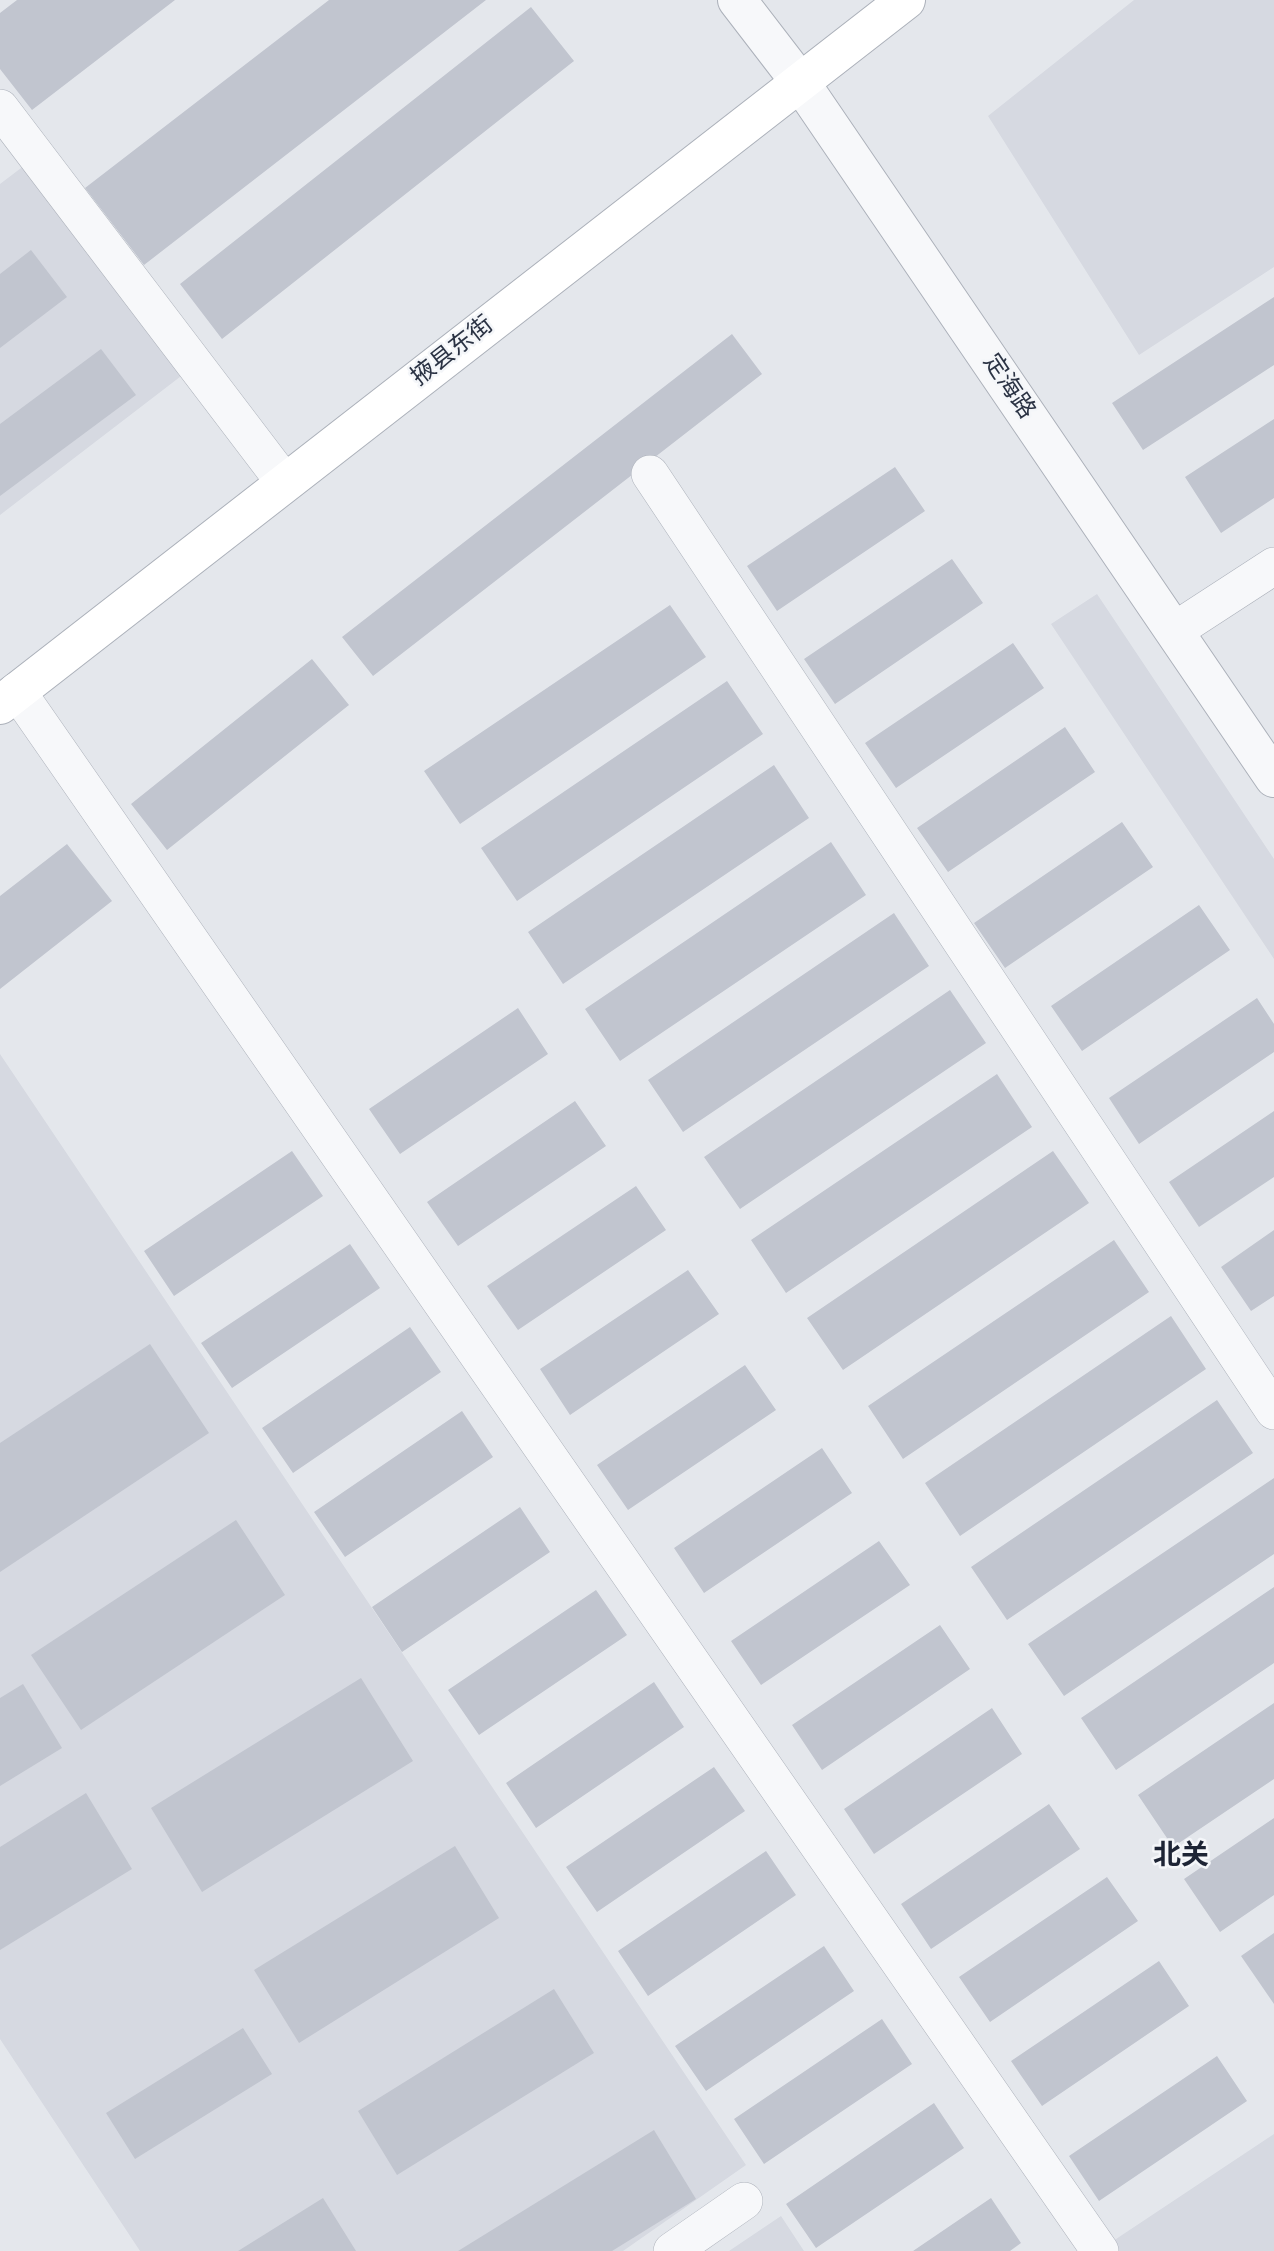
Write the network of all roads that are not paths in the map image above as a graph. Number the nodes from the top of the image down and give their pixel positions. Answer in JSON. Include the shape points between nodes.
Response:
{"nodes":[{"id":1,"x":737,"y":0,"type":"edge"},
{"id":2,"x":906,"y":0,"type":"edge"},
{"id":3,"x":800,"y":82,"type":"junction"},
{"id":4,"x":0,"y":108,"type":"edge"},
{"id":5,"x":650,"y":474,"type":"dead end"},
{"id":6,"x":285,"y":482,"type":"junction"},
{"id":7,"x":1274,"y":566,"type":"edge"},
{"id":8,"x":1174,"y":631,"type":"junction"},
{"id":9,"x":8,"y":698,"type":"edge"},
{"id":10,"x":1274,"y":778,"type":"edge"},
{"id":11,"x":1274,"y":1411,"type":"edge"},
{"id":12,"x":744,"y":2202,"type":"dead end"},
{"id":13,"x":672,"y":2251,"type":"edge"},
{"id":14,"x":1100,"y":2251,"type":"edge"}],
"edges":[{"from":1,"to":3,"type":"street","name":"定海路"},
{"from":2,"to":3,"type":"main road","name":"掖县东街"},
{"from":3,"to":6,"type":"main road","name":"掖县东街"},
{"from":3,"to":8,"type":"street","name":"定海路"},
{"from":4,"to":6,"type":"street"},
{"from":5,"to":11,"type":"street"},
{"from":6,"to":9,"type":"main road","name":"掖县东街"},
{"from":7,"to":8,"type":"street"},
{"from":8,"to":10,"type":"street","name":"定海路"},
{"from":9,"to":14,"type":"street"},
{"from":12,"to":13,"type":"street"}]}
